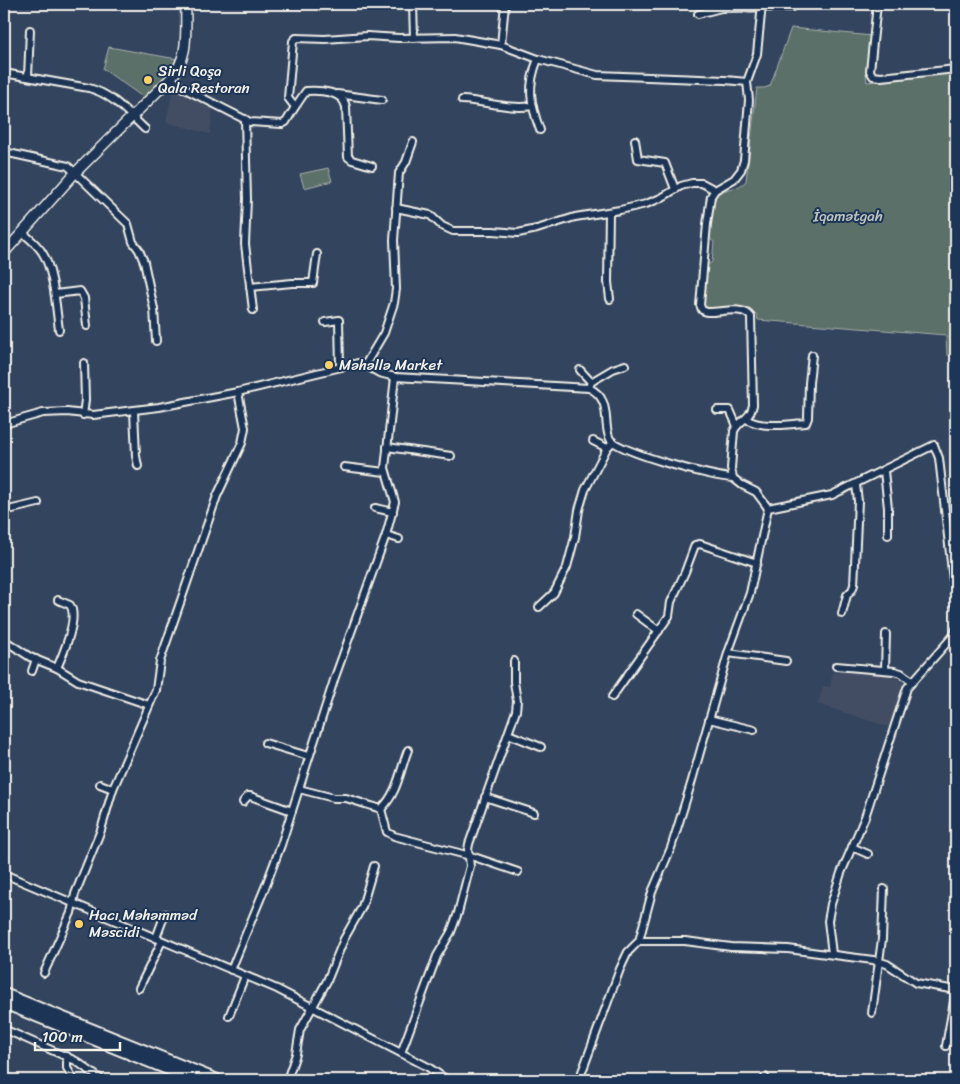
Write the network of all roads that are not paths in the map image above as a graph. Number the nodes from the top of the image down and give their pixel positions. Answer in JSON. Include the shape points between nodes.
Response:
{"nodes":[{"id":1,"x":186,"y":4,"type":"edge"},
{"id":2,"x":413,"y":4,"type":"edge"},
{"id":3,"x":504,"y":4,"type":"edge"},
{"id":4,"x":796,"y":4,"type":"edge"},
{"id":5,"x":877,"y":4,"type":"edge"},
{"id":6,"x":762,"y":5,"type":"edge"},
{"id":7,"x":698,"y":14,"type":"dead end"},
{"id":8,"x":30,"y":30,"type":"dead end"},
{"id":9,"x":414,"y":38,"type":"junction"},
{"id":10,"x":501,"y":45,"type":"junction"},
{"id":11,"x":538,"y":59,"type":"junction"},
{"id":12,"x":956,"y":69,"type":"edge"},
{"id":13,"x":4,"y":73,"type":"edge"},
{"id":14,"x":28,"y":77,"type":"junction"},
{"id":15,"x":171,"y":78,"type":"junction"},
{"id":16,"x":747,"y":82,"type":"junction"},
{"id":17,"x":337,"y":94,"type":"junction"},
{"id":18,"x":382,"y":100,"type":"dead end"},
{"id":19,"x":462,"y":100,"type":"dead end"},
{"id":20,"x":532,"y":106,"type":"junction"},
{"id":21,"x":295,"y":107,"type":"junction"},
{"id":22,"x":131,"y":116,"type":"junction"},
{"id":23,"x":245,"y":119,"type":"junction"},
{"id":24,"x":144,"y":129,"type":"dead end"},
{"id":25,"x":540,"y":130,"type":"dead end"},
{"id":26,"x":635,"y":140,"type":"dead end"},
{"id":27,"x":413,"y":142,"type":"dead end"},
{"id":28,"x":4,"y":152,"type":"edge"},
{"id":29,"x":372,"y":166,"type":"dead end"},
{"id":30,"x":75,"y":173,"type":"junction"},
{"id":31,"x":676,"y":189,"type":"junction"},
{"id":32,"x":715,"y":190,"type":"junction"},
{"id":33,"x":396,"y":208,"type":"junction"},
{"id":34,"x":609,"y":212,"type":"junction"},
{"id":35,"x":22,"y":232,"type":"junction"},
{"id":36,"x":4,"y":253,"type":"edge"},
{"id":37,"x":317,"y":254,"type":"dead end"},
{"id":38,"x":250,"y":287,"type":"junction"},
{"id":39,"x":55,"y":294,"type":"junction"},
{"id":40,"x":610,"y":299,"type":"dead end"},
{"id":41,"x":253,"y":310,"type":"dead end"},
{"id":42,"x":325,"y":322,"type":"dead end"},
{"id":43,"x":87,"y":326,"type":"dead end"},
{"id":44,"x":59,"y":330,"type":"dead end"},
{"id":45,"x":156,"y":342,"type":"dead end"},
{"id":46,"x":812,"y":355,"type":"dead end"},
{"id":47,"x":84,"y":363,"type":"dead end"},
{"id":48,"x":365,"y":365,"type":"junction"},
{"id":49,"x":626,"y":365,"type":"dead end"},
{"id":50,"x":340,"y":367,"type":"junction"},
{"id":51,"x":580,"y":370,"type":"dead end"},
{"id":52,"x":395,"y":377,"type":"junction"},
{"id":53,"x":590,"y":385,"type":"junction"},
{"id":54,"x":238,"y":392,"type":"junction"},
{"id":55,"x":717,"y":410,"type":"dead end"},
{"id":56,"x":134,"y":411,"type":"junction"},
{"id":57,"x":83,"y":415,"type":"junction"},
{"id":58,"x":746,"y":419,"type":"junction"},
{"id":59,"x":4,"y":424,"type":"edge"},
{"id":60,"x":736,"y":426,"type":"junction"},
{"id":61,"x":594,"y":441,"type":"dead end"},
{"id":62,"x":612,"y":442,"type":"junction"},
{"id":63,"x":387,"y":447,"type":"junction"},
{"id":64,"x":607,"y":448,"type":"junction"},
{"id":65,"x":452,"y":456,"type":"dead end"},
{"id":66,"x":138,"y":466,"type":"dead end"},
{"id":67,"x":344,"y":467,"type":"dead end"},
{"id":68,"x":884,"y":470,"type":"junction"},
{"id":69,"x":385,"y":472,"type":"junction"},
{"id":70,"x":733,"y":478,"type":"junction"},
{"id":71,"x":856,"y":485,"type":"junction"},
{"id":72,"x":38,"y":503,"type":"dead end"},
{"id":73,"x":375,"y":508,"type":"dead end"},
{"id":74,"x":768,"y":508,"type":"junction"},
{"id":75,"x":4,"y":510,"type":"edge"},
{"id":76,"x":393,"y":512,"type":"junction"},
{"id":77,"x":386,"y":535,"type":"junction"},
{"id":78,"x":888,"y":535,"type":"dead end"},
{"id":79,"x":399,"y":538,"type":"dead end"},
{"id":80,"x":757,"y":563,"type":"junction"},
{"id":81,"x":58,"y":600,"type":"dead end"},
{"id":82,"x":956,"y":606,"type":"edge"},
{"id":83,"x":540,"y":607,"type":"dead end"},
{"id":84,"x":636,"y":614,"type":"dead end"},
{"id":85,"x":842,"y":614,"type":"dead end"},
{"id":86,"x":956,"y":629,"type":"edge"},
{"id":87,"x":659,"y":631,"type":"junction"},
{"id":88,"x":886,"y":634,"type":"dead end"},
{"id":89,"x":4,"y":640,"type":"edge"},
{"id":90,"x":728,"y":653,"type":"junction"},
{"id":91,"x":36,"y":659,"type":"junction"},
{"id":92,"x":514,"y":661,"type":"dead end"},
{"id":93,"x":786,"y":661,"type":"dead end"},
{"id":94,"x":836,"y":666,"type":"dead end"},
{"id":95,"x":56,"y":668,"type":"junction"},
{"id":96,"x":32,"y":670,"type":"dead end"},
{"id":97,"x":886,"y":670,"type":"junction"},
{"id":98,"x":912,"y":681,"type":"junction"},
{"id":99,"x":612,"y":697,"type":"dead end"},
{"id":100,"x":149,"y":705,"type":"junction"},
{"id":101,"x":709,"y":719,"type":"junction"},
{"id":102,"x":754,"y":730,"type":"dead end"},
{"id":103,"x":508,"y":734,"type":"junction"},
{"id":104,"x":265,"y":743,"type":"dead end"},
{"id":105,"x":541,"y":747,"type":"dead end"},
{"id":106,"x":408,"y":750,"type":"dead end"},
{"id":107,"x":308,"y":756,"type":"junction"},
{"id":108,"x":100,"y":784,"type":"dead end"},
{"id":109,"x":113,"y":789,"type":"junction"},
{"id":110,"x":299,"y":789,"type":"junction"},
{"id":111,"x":485,"y":797,"type":"junction"},
{"id":112,"x":243,"y":802,"type":"dead end"},
{"id":113,"x":380,"y":809,"type":"junction"},
{"id":114,"x":292,"y":811,"type":"junction"},
{"id":115,"x":534,"y":813,"type":"dead end"},
{"id":116,"x":852,"y":847,"type":"junction"},
{"id":117,"x":868,"y":854,"type":"dead end"},
{"id":118,"x":468,"y":856,"type":"junction"},
{"id":119,"x":374,"y":866,"type":"dead end"},
{"id":120,"x":518,"y":872,"type":"dead end"},
{"id":121,"x":4,"y":874,"type":"edge"},
{"id":122,"x":884,"y":889,"type":"dead end"},
{"id":123,"x":73,"y":903,"type":"junction"},
{"id":124,"x":165,"y":914,"type":"dead end"},
{"id":125,"x":159,"y":940,"type":"junction"},
{"id":126,"x":639,"y":941,"type":"junction"},
{"id":127,"x":832,"y":954,"type":"junction"},
{"id":128,"x":880,"y":961,"type":"junction"},
{"id":129,"x":232,"y":970,"type":"junction"},
{"id":130,"x":44,"y":973,"type":"dead end"},
{"id":131,"x":245,"y":976,"type":"junction"},
{"id":132,"x":139,"y":988,"type":"dead end"},
{"id":133,"x":956,"y":990,"type":"edge"},
{"id":134,"x":4,"y":994,"type":"edge"},
{"id":135,"x":4,"y":1003,"type":"edge"},
{"id":136,"x":313,"y":1006,"type":"junction"},
{"id":137,"x":872,"y":1013,"type":"dead end"},
{"id":138,"x":229,"y":1016,"type":"dead end"},
{"id":139,"x":4,"y":1029,"type":"edge"},
{"id":140,"x":946,"y":1046,"type":"dead end"},
{"id":141,"x":401,"y":1054,"type":"junction"},
{"id":142,"x":67,"y":1056,"type":"junction"},
{"id":143,"x":74,"y":1080,"type":"edge"},
{"id":144,"x":102,"y":1080,"type":"edge"},
{"id":145,"x":195,"y":1080,"type":"edge"},
{"id":146,"x":217,"y":1080,"type":"edge"},
{"id":147,"x":286,"y":1080,"type":"edge"},
{"id":148,"x":447,"y":1080,"type":"edge"},
{"id":149,"x":579,"y":1080,"type":"edge"}],
"edges":[{"from":1,"to":15,"type":"street","via":[[183,60]]},
{"from":2,"to":9,"type":"street"},
{"from":3,"to":10,"type":"street"},
{"from":4,"to":6,"type":"street"},
{"from":5,"to":12,"type":"street","via":[[870,68],[873,76]]},
{"from":6,"to":7,"type":"street","via":[[721,8]]},
{"from":6,"to":16,"type":"street","via":[[757,54]]},
{"from":8,"to":14,"type":"street"},
{"from":9,"to":10,"type":"street","via":[[455,37]]},
{"from":9,"to":21,"type":"street","via":[[296,38],[288,98]]},
{"from":10,"to":11,"type":"street"},
{"from":11,"to":16,"type":"street","via":[[605,76]]},
{"from":11,"to":20,"type":"street","via":[[531,80]]},
{"from":13,"to":14,"type":"street"},
{"from":14,"to":22,"type":"street","via":[[95,90],[109,97]]},
{"from":15,"to":22,"type":"street"},
{"from":15,"to":23,"type":"street","via":[[183,88]]},
{"from":16,"to":32,"type":"street","via":[[749,100],[743,165],[732,182]]},
{"from":17,"to":18,"type":"street"},
{"from":17,"to":21,"type":"street","via":[[306,91]]},
{"from":17,"to":29,"type":"street","via":[[346,108],[348,157]]},
{"from":19,"to":20,"type":"street","via":[[514,107]]},
{"from":20,"to":25,"type":"street"},
{"from":21,"to":23,"type":"street","via":[[282,124]]},
{"from":22,"to":24,"type":"street"},
{"from":22,"to":30,"type":"street"},
{"from":23,"to":38,"type":"street","via":[[245,244]]},
{"from":26,"to":31,"type":"street","via":[[638,159],[665,163]]},
{"from":27,"to":33,"type":"street","via":[[399,173]]},
{"from":28,"to":30,"type":"street","via":[[62,164]]},
{"from":30,"to":35,"type":"street"},
{"from":30,"to":45,"type":"street","via":[[130,228],[133,242],[144,262],[154,309]]},
{"from":31,"to":32,"type":"street","via":[[697,182]]},
{"from":31,"to":34,"type":"street","via":[[655,201]]},
{"from":32,"to":58,"type":"street","via":[[708,212],[700,305],[707,312],[744,311],[751,317],[752,405]]},
{"from":33,"to":34,"type":"street","via":[[430,215],[442,226],[453,230],[512,233]]},
{"from":33,"to":48,"type":"street","via":[[394,303],[384,333]]},
{"from":34,"to":40,"type":"street"},
{"from":35,"to":36,"type":"street"},
{"from":35,"to":39,"type":"street","via":[[43,253]]},
{"from":37,"to":38,"type":"street","via":[[313,282]]},
{"from":38,"to":41,"type":"street"},
{"from":39,"to":43,"type":"street","via":[[80,291],[84,298]]},
{"from":39,"to":44,"type":"street"},
{"from":42,"to":50,"type":"street","via":[[339,320]]},
{"from":46,"to":58,"type":"street","via":[[806,423],[769,425]]},
{"from":47,"to":57,"type":"street"},
{"from":48,"to":50,"type":"street","via":[[358,363]]},
{"from":48,"to":52,"type":"street","via":[[378,373]]},
{"from":49,"to":53,"type":"street","via":[[613,369]]},
{"from":50,"to":54,"type":"street"},
{"from":51,"to":53,"type":"street"},
{"from":52,"to":53,"type":"street"},
{"from":52,"to":63,"type":"street"},
{"from":53,"to":62,"type":"street","via":[[605,406]]},
{"from":54,"to":56,"type":"street"},
{"from":54,"to":100,"type":"street","via":[[244,428],[242,443],[216,496],[160,661],[157,686]]},
{"from":55,"to":60,"type":"street","via":[[730,410]]},
{"from":56,"to":57,"type":"street"},
{"from":56,"to":66,"type":"street"},
{"from":57,"to":59,"type":"street","via":[[43,413]]},
{"from":58,"to":60,"type":"street"},
{"from":60,"to":70,"type":"street","via":[[732,439]]},
{"from":61,"to":64,"type":"street"},
{"from":62,"to":64,"type":"street"},
{"from":62,"to":70,"type":"street","via":[[661,461]]},
{"from":63,"to":65,"type":"street"},
{"from":63,"to":69,"type":"street"},
{"from":64,"to":83,"type":"street","via":[[585,490],[567,567],[554,594]]},
{"from":67,"to":69,"type":"street"},
{"from":68,"to":71,"type":"street"},
{"from":68,"to":78,"type":"street"},
{"from":68,"to":82,"type":"street","via":[[934,445],[939,458]]},
{"from":69,"to":76,"type":"street","via":[[394,498]]},
{"from":70,"to":74,"type":"street","via":[[756,492]]},
{"from":71,"to":74,"type":"street","via":[[823,498]]},
{"from":71,"to":85,"type":"street","via":[[854,585],[845,600]]},
{"from":72,"to":75,"type":"street"},
{"from":73,"to":76,"type":"street"},
{"from":74,"to":80,"type":"street"},
{"from":76,"to":77,"type":"street"},
{"from":77,"to":79,"type":"street"},
{"from":77,"to":107,"type":"street"},
{"from":80,"to":87,"type":"street","via":[[695,545],[670,602],[669,616]]},
{"from":80,"to":90,"type":"street"},
{"from":81,"to":95,"type":"street","via":[[70,605],[73,613],[69,638]]},
{"from":84,"to":87,"type":"street"},
{"from":86,"to":98,"type":"street"},
{"from":87,"to":99,"type":"street"},
{"from":88,"to":97,"type":"street"},
{"from":89,"to":91,"type":"street"},
{"from":90,"to":93,"type":"street"},
{"from":90,"to":101,"type":"street"},
{"from":91,"to":95,"type":"street"},
{"from":91,"to":96,"type":"street"},
{"from":92,"to":103,"type":"street","via":[[517,707]]},
{"from":94,"to":97,"type":"street"},
{"from":95,"to":100,"type":"street","via":[[78,681]]},
{"from":97,"to":98,"type":"street","via":[[901,673]]},
{"from":98,"to":116,"type":"street"},
{"from":100,"to":109,"type":"street"},
{"from":101,"to":102,"type":"street"},
{"from":101,"to":126,"type":"street"},
{"from":103,"to":105,"type":"street"},
{"from":103,"to":111,"type":"street"},
{"from":104,"to":107,"type":"street"},
{"from":106,"to":113,"type":"street","via":[[393,793]]},
{"from":107,"to":110,"type":"street"},
{"from":108,"to":109,"type":"street"},
{"from":109,"to":123,"type":"street"},
{"from":110,"to":113,"type":"street","via":[[346,798]]},
{"from":110,"to":114,"type":"street"},
{"from":111,"to":115,"type":"street"},
{"from":111,"to":118,"type":"street"},
{"from":112,"to":114,"type":"street","via":[[250,796]]},
{"from":113,"to":118,"type":"street","via":[[387,832],[394,836]]},
{"from":114,"to":129,"type":"street"},
{"from":116,"to":117,"type":"street"},
{"from":116,"to":127,"type":"street","via":[[829,912]]},
{"from":118,"to":120,"type":"street"},
{"from":118,"to":141,"type":"street","via":[[470,866],[458,913],[437,956]]},
{"from":119,"to":136,"type":"street","via":[[362,907]]},
{"from":121,"to":123,"type":"street"},
{"from":122,"to":128,"type":"street"},
{"from":123,"to":125,"type":"street"},
{"from":123,"to":130,"type":"street"},
{"from":124,"to":125,"type":"street"},
{"from":125,"to":129,"type":"street"},
{"from":125,"to":132,"type":"street"},
{"from":126,"to":127,"type":"street","via":[[684,941],[731,948]]},
{"from":126,"to":149,"type":"street","via":[[623,963]]},
{"from":127,"to":128,"type":"street"},
{"from":128,"to":133,"type":"street","via":[[912,982]]},
{"from":128,"to":137,"type":"street"},
{"from":129,"to":131,"type":"street"},
{"from":131,"to":136,"type":"street"},
{"from":131,"to":138,"type":"street"},
{"from":133,"to":140,"type":"street"},
{"from":134,"to":146,"type":"main road"},
{"from":135,"to":145,"type":"main road"},
{"from":136,"to":141,"type":"street"},
{"from":136,"to":147,"type":"street","via":[[300,1030],[296,1054]]},
{"from":139,"to":142,"type":"street"},
{"from":141,"to":148,"type":"street"},
{"from":142,"to":143,"type":"street"},
{"from":142,"to":144,"type":"street"}]}
